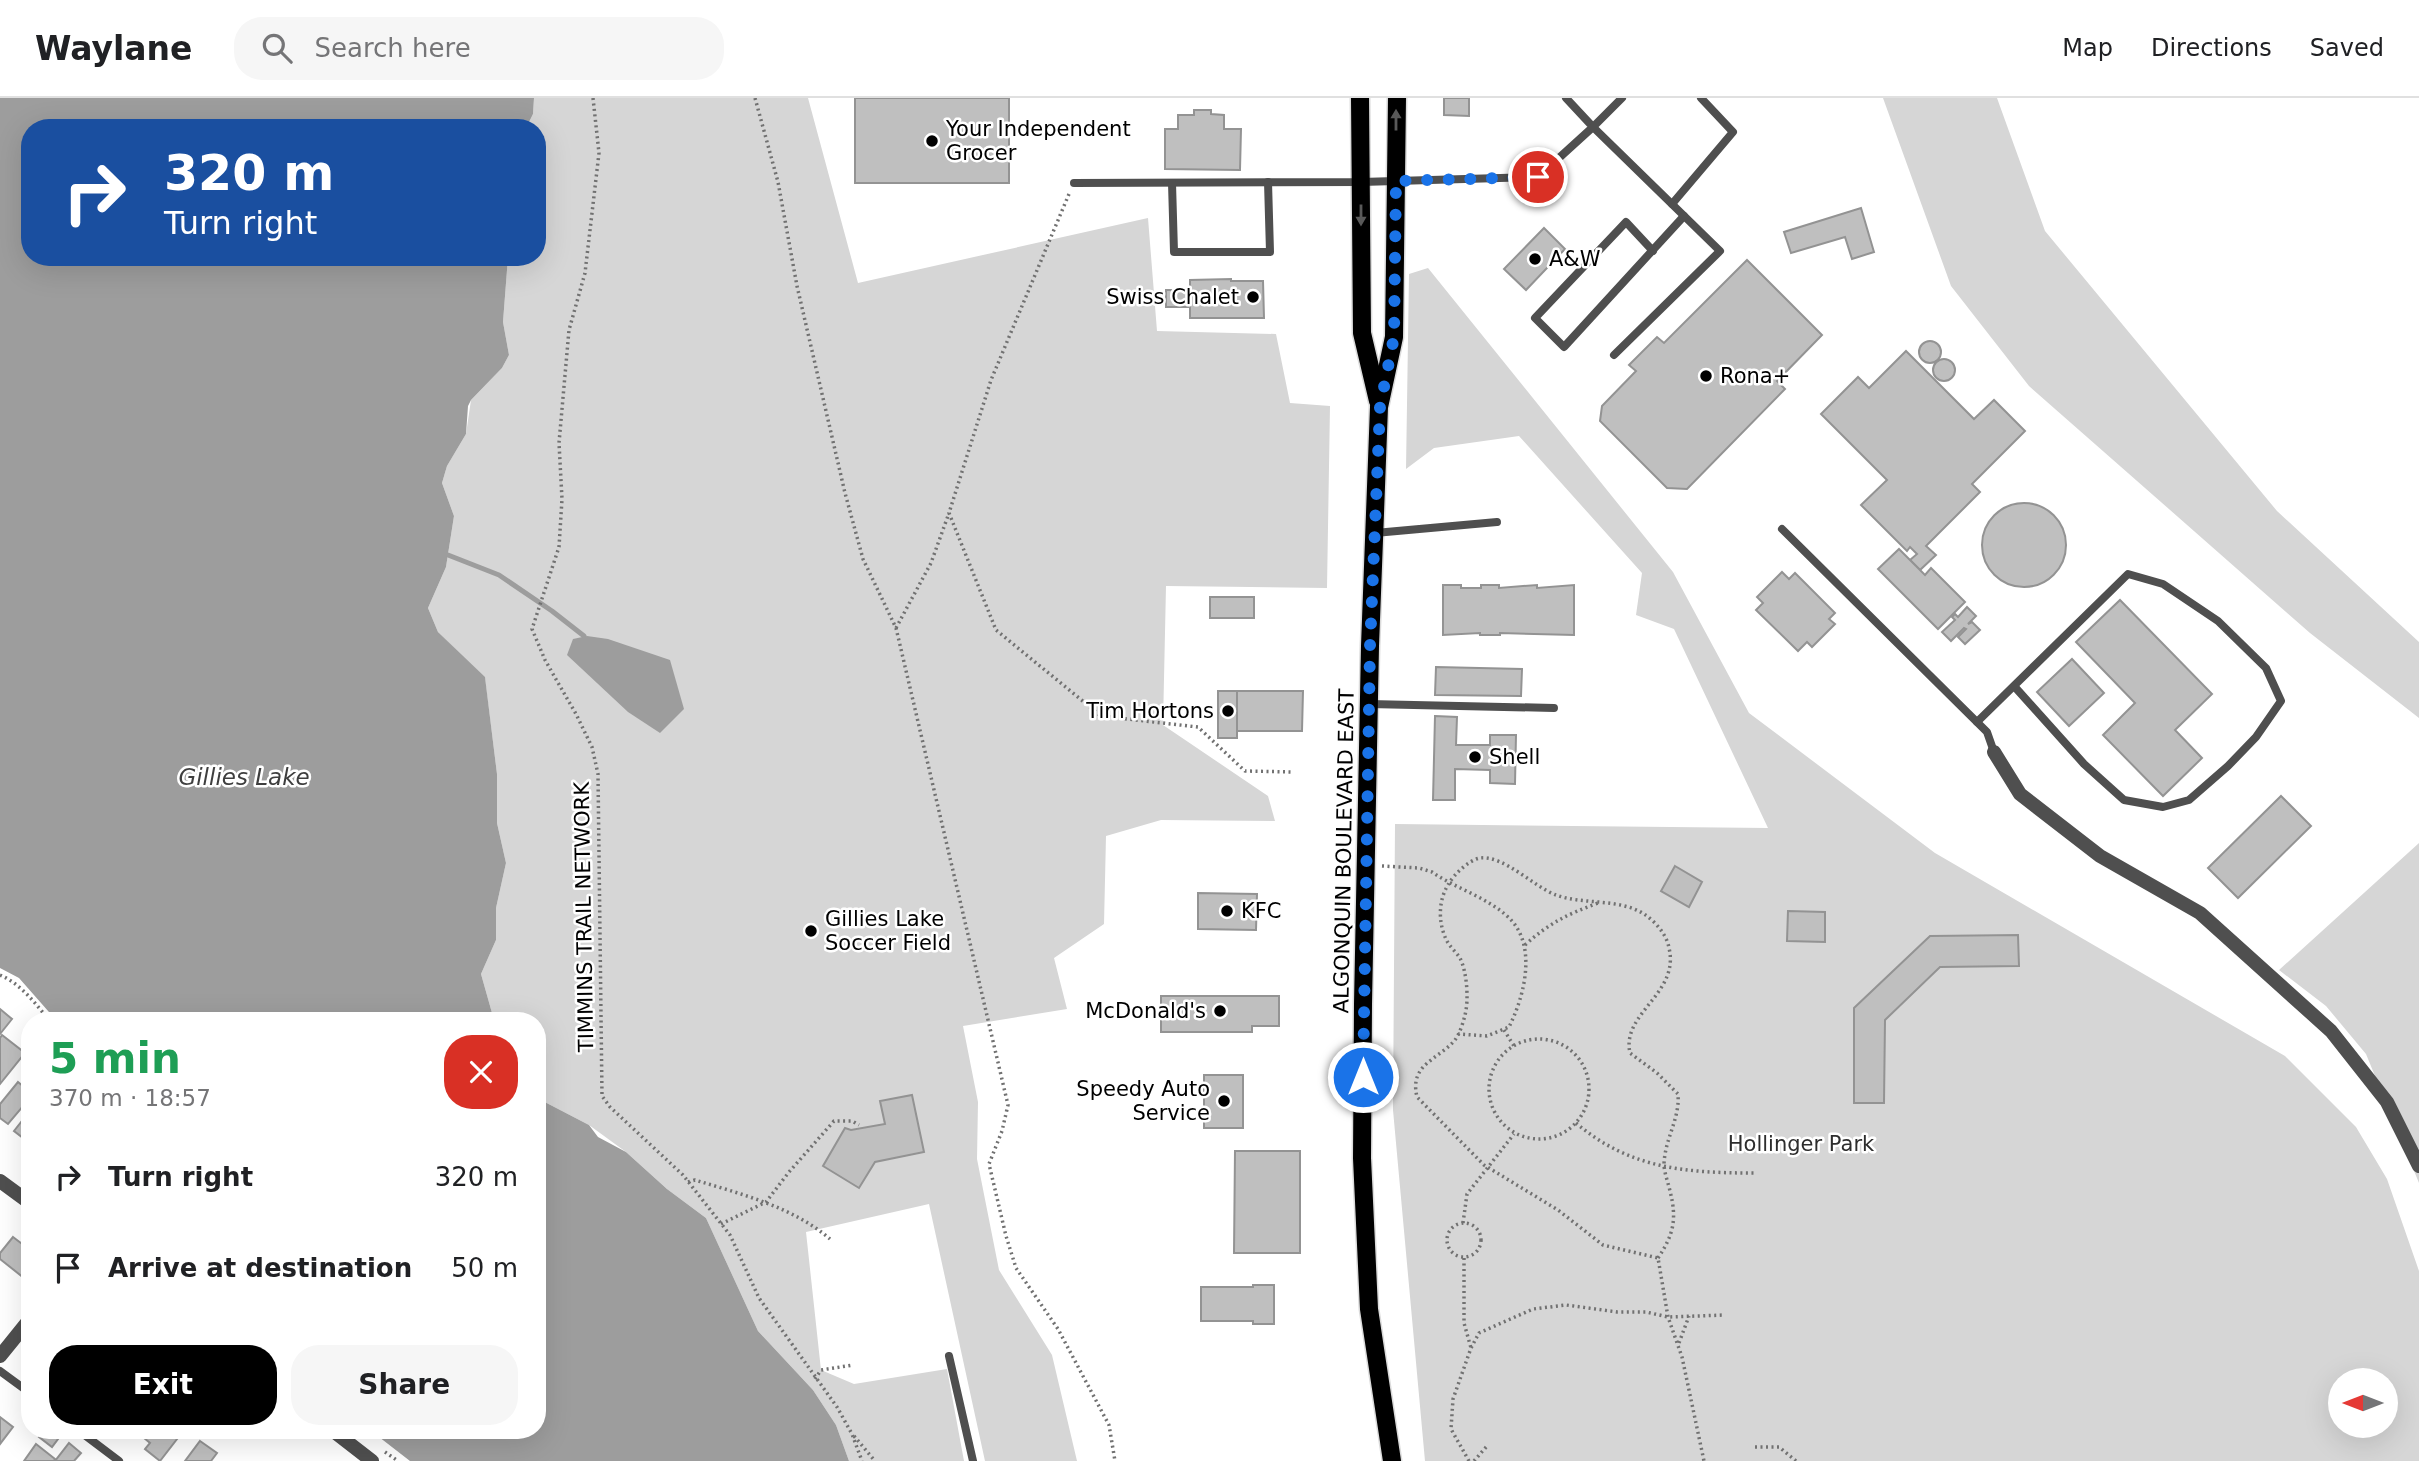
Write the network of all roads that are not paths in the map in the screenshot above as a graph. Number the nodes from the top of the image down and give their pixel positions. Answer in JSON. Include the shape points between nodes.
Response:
{"nodes":[{"id":1,"x":1360,"y":98,"type":"edge"},
{"id":2,"x":1396,"y":98,"type":"edge"},
{"id":3,"x":1566,"y":98,"type":"edge"},
{"id":4,"x":1622,"y":98,"type":"edge"},
{"id":5,"x":1701,"y":98,"type":"edge"},
{"id":6,"x":1593,"y":127,"type":"junction"},
{"id":7,"x":1396,"y":181,"type":"junction"},
{"id":8,"x":1268,"y":182,"type":"junction"},
{"id":9,"x":1361,"y":182,"type":"junction"},
{"id":10,"x":1074,"y":183,"type":"road end"},
{"id":11,"x":1172,"y":183,"type":"junction"},
{"id":12,"x":1672,"y":204,"type":"junction"},
{"id":13,"x":1684,"y":216,"type":"junction"},
{"id":14,"x":1653,"y":251,"type":"junction"},
{"id":15,"x":1614,"y":355,"type":"dead end"},
{"id":16,"x":1380,"y":407,"type":"junction"},
{"id":17,"x":1497,"y":522,"type":"dead end"},
{"id":18,"x":1782,"y":529,"type":"dead end"},
{"id":19,"x":1375,"y":533,"type":"junction"},
{"id":20,"x":2014,"y":686,"type":"junction"},
{"id":21,"x":1369,"y":704,"type":"junction"},
{"id":22,"x":1554,"y":708,"type":"dead end"},
{"id":23,"x":1976,"y":722,"type":"junction"},
{"id":24,"x":1994,"y":752,"type":"joint"},
{"id":25,"x":2419,"y":1166,"type":"edge"},
{"id":26,"x":0,"y":1181,"type":"edge"},
{"id":27,"x":21,"y":1196,"type":"edge"},
{"id":28,"x":21,"y":1330,"type":"edge"},
{"id":29,"x":0,"y":1356,"type":"edge"},
{"id":30,"x":949,"y":1356,"type":"dead end"},
{"id":31,"x":0,"y":1371,"type":"edge"},
{"id":32,"x":21,"y":1387,"type":"edge"},
{"id":33,"x":90,"y":1439,"type":"edge"},
{"id":34,"x":344,"y":1439,"type":"edge"},
{"id":35,"x":119,"y":1461,"type":"edge"},
{"id":36,"x":372,"y":1461,"type":"edge"},
{"id":37,"x":973,"y":1461,"type":"edge"},
{"id":38,"x":1392,"y":1461,"type":"edge"}],
"edges":[{"from":1,"to":9,"type":"main road","name":"ALGONQUIN BOULEVARD EAST"},
{"from":7,"to":2,"type":"main road","name":"ALGONQUIN BOULEVARD EAST","one_way":true},
{"from":3,"to":6,"type":"lane"},
{"from":4,"to":6,"type":"lane"},
{"from":5,"to":12,"type":"lane","via":[[1733,132]]},
{"from":6,"to":7,"type":"lane","via":[[1538,177]]},
{"from":6,"to":12,"type":"lane"},
{"from":7,"to":9,"type":"lane"},
{"from":7,"to":16,"type":"main road","name":"ALGONQUIN BOULEVARD EAST","via":[[1394,337]]},
{"from":8,"to":9,"type":"lane"},
{"from":8,"to":11,"type":"lane"},
{"from":8,"to":11,"type":"lane","via":[[1269,252],[1174,252]]},
{"from":9,"to":16,"type":"main road","name":"ALGONQUIN BOULEVARD EAST","one_way":true,"via":[[1362,333]]},
{"from":10,"to":11,"type":"lane"},
{"from":12,"to":13,"type":"lane"},
{"from":13,"to":14,"type":"lane"},
{"from":13,"to":15,"type":"lane","via":[[1720,251]]},
{"from":14,"to":14,"type":"lane","via":[[1564,348],[1535,318],[1626,222]]},
{"from":16,"to":19,"type":"main road","name":"ALGONQUIN BOULEVARD EAST"},
{"from":17,"to":19,"type":"lane"},
{"from":18,"to":23,"type":"lane"},
{"from":19,"to":21,"type":"main road","name":"ALGONQUIN BOULEVARD EAST"},
{"from":20,"to":20,"type":"lane","via":[[2128,574],[2163,584],[2218,621],[2266,668],[2281,701],[2228,766],[2189,800],[2163,807],[2124,800],[2084,764]]},
{"from":20,"to":23,"type":"lane"},
{"from":21,"to":22,"type":"lane"},
{"from":21,"to":38,"type":"main road","name":"ALGONQUIN BOULEVARD EAST","via":[[1363,1158],[1368,1296]]},
{"from":23,"to":24,"type":"lane","via":[[1987,733]]},
{"from":24,"to":25,"type":"street","via":[[2020,794],[2100,856],[2200,914],[2331,1031],[2387,1102]]},
{"from":26,"to":27,"type":"street"},
{"from":28,"to":29,"type":"street"},
{"from":30,"to":37,"type":"lane"},
{"from":31,"to":32,"type":"lane"},
{"from":33,"to":35,"type":"lane"},
{"from":34,"to":36,"type":"street"}]}
